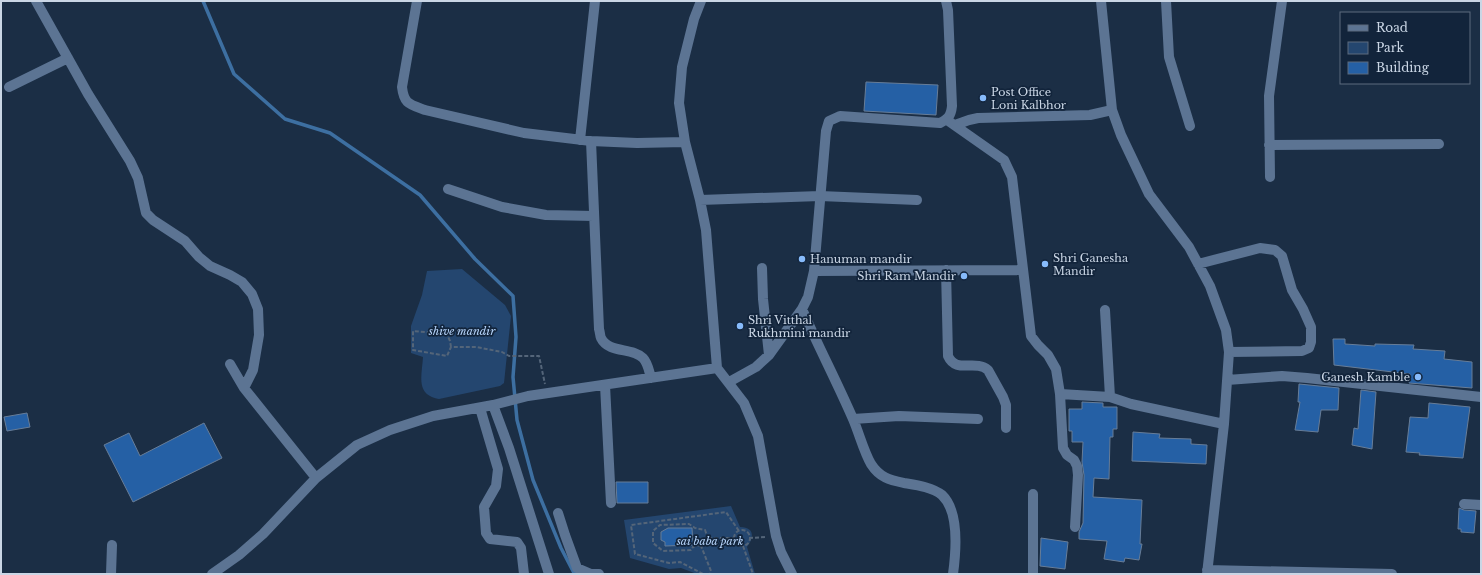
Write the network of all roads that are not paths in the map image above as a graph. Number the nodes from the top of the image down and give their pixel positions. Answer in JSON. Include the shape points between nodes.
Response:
{"nodes":[{"id":1,"x":36,"y":1,"type":"edge"},
{"id":2,"x":417,"y":1,"type":"edge"},
{"id":3,"x":595,"y":1,"type":"edge"},
{"id":4,"x":701,"y":1,"type":"edge"},
{"id":5,"x":946,"y":1,"type":"edge"},
{"id":6,"x":1100,"y":1,"type":"edge"},
{"id":7,"x":1166,"y":1,"type":"edge"},
{"id":8,"x":1282,"y":1,"type":"edge"},
{"id":9,"x":68,"y":58,"type":"junction"},
{"id":10,"x":8,"y":87,"type":"dead end"},
{"id":11,"x":1112,"y":110,"type":"junction"},
{"id":12,"x":951,"y":122,"type":"junction"},
{"id":13,"x":1190,"y":126,"type":"dead end"},
{"id":14,"x":580,"y":140,"type":"junction"},
{"id":15,"x":590,"y":141,"type":"junction"},
{"id":16,"x":685,"y":142,"type":"junction"},
{"id":17,"x":1439,"y":144,"type":"dead end"},
{"id":18,"x":1269,"y":145,"type":"junction"},
{"id":19,"x":1270,"y":177,"type":"dead end"},
{"id":20,"x":448,"y":189,"type":"dead end"},
{"id":21,"x":820,"y":196,"type":"junction"},
{"id":22,"x":700,"y":200,"type":"junction"},
{"id":23,"x":917,"y":200,"type":"dead end"},
{"id":24,"x":594,"y":216,"type":"junction"},
{"id":25,"x":1198,"y":264,"type":"junction"},
{"id":26,"x":762,"y":268,"type":"dead end"},
{"id":27,"x":946,"y":270,"type":"junction"},
{"id":28,"x":1023,"y":270,"type":"junction"},
{"id":29,"x":814,"y":271,"type":"junction"},
{"id":30,"x":802,"y":308,"type":"junction"},
{"id":31,"x":1104,"y":310,"type":"dead end"},
{"id":32,"x":1229,"y":352,"type":"junction"},
{"id":33,"x":769,"y":355,"type":"junction"},
{"id":34,"x":230,"y":364,"type":"dead end"},
{"id":35,"x":717,"y":368,"type":"junction"},
{"id":36,"x":651,"y":378,"type":"junction"},
{"id":37,"x":1227,"y":380,"type":"junction"},
{"id":38,"x":729,"y":382,"type":"junction"},
{"id":39,"x":604,"y":385,"type":"junction"},
{"id":40,"x":244,"y":388,"type":"junction"},
{"id":41,"x":1060,"y":394,"type":"junction"},
{"id":42,"x":1110,"y":397,"type":"junction"},
{"id":43,"x":1481,"y":397,"type":"edge"},
{"id":44,"x":493,"y":405,"type":"junction"},
{"id":45,"x":480,"y":408,"type":"junction"},
{"id":46,"x":853,"y":419,"type":"junction"},
{"id":47,"x":978,"y":419,"type":"dead end"},
{"id":48,"x":1224,"y":424,"type":"junction"},
{"id":49,"x":1006,"y":428,"type":"dead end"},
{"id":50,"x":316,"y":478,"type":"junction"},
{"id":51,"x":1034,"y":494,"type":"dead end"},
{"id":52,"x":611,"y":503,"type":"dead end"},
{"id":53,"x":1464,"y":504,"type":"dead end"},
{"id":54,"x":1481,"y":505,"type":"edge"},
{"id":55,"x":558,"y":513,"type":"dead end"},
{"id":56,"x":1075,"y":527,"type":"dead end"},
{"id":57,"x":112,"y":545,"type":"dead end"},
{"id":58,"x":1207,"y":572,"type":"edge"},
{"id":59,"x":111,"y":574,"type":"edge"},
{"id":60,"x":212,"y":574,"type":"edge"},
{"id":61,"x":524,"y":574,"type":"edge"},
{"id":62,"x":549,"y":574,"type":"edge"},
{"id":63,"x":599,"y":574,"type":"edge"},
{"id":64,"x":792,"y":574,"type":"edge"},
{"id":65,"x":953,"y":574,"type":"edge"},
{"id":66,"x":1033,"y":574,"type":"edge"},
{"id":67,"x":1392,"y":574,"type":"edge"}],
"edges":[{"from":1,"to":9,"type":"street"},
{"from":2,"to":14,"type":"street","via":[[402,87],[404,98],[410,104],[425,110],[524,133]]},
{"from":3,"to":14,"type":"street"},
{"from":4,"to":16,"type":"street","via":[[682,67],[679,104]]},
{"from":5,"to":12,"type":"street"},
{"from":6,"to":11,"type":"street"},
{"from":7,"to":13,"type":"street","via":[[1169,57]]},
{"from":8,"to":18,"type":"street","via":[[1269,89]]},
{"from":9,"to":10,"type":"street"},
{"from":9,"to":40,"type":"street","via":[[130,161],[138,178],[146,213],[185,240],[210,266],[242,282],[252,294],[258,309],[259,335],[253,370]]},
{"from":11,"to":12,"type":"street","via":[[1090,115],[978,118]]},
{"from":11,"to":25,"type":"street","via":[[1149,194],[1189,247]]},
{"from":12,"to":21,"type":"street","via":[[840,116],[829,121]]},
{"from":12,"to":28,"type":"street","via":[[1004,160],[1012,176]]},
{"from":14,"to":15,"type":"street"},
{"from":15,"to":16,"type":"street"},
{"from":15,"to":24,"type":"street"},
{"from":16,"to":22,"type":"street"},
{"from":17,"to":18,"type":"street"},
{"from":18,"to":19,"type":"street"},
{"from":20,"to":24,"type":"street","via":[[517,210],[546,215]]},
{"from":21,"to":22,"type":"street"},
{"from":21,"to":23,"type":"street"},
{"from":21,"to":29,"type":"street"},
{"from":22,"to":35,"type":"street","via":[[706,230]]},
{"from":24,"to":36,"type":"street","via":[[601,339],[609,346],[637,353],[648,365]]},
{"from":25,"to":32,"type":"street","via":[[1210,286],[1226,330]]},
{"from":25,"to":32,"type":"street","via":[[1260,248],[1275,250],[1282,256],[1292,290],[1312,327],[1312,342],[1309,348],[1302,351]]},
{"from":26,"to":33,"type":"street"},
{"from":27,"to":28,"type":"street"},
{"from":27,"to":29,"type":"street"},
{"from":27,"to":49,"type":"street","via":[[948,356],[955,365],[978,365],[988,370],[1004,401]]},
{"from":28,"to":41,"type":"street","via":[[1031,336],[1056,368]]},
{"from":29,"to":30,"type":"street","via":[[808,297]]},
{"from":30,"to":33,"type":"street"},
{"from":30,"to":46,"type":"street"},
{"from":31,"to":42,"type":"street"},
{"from":32,"to":37,"type":"street"},
{"from":33,"to":38,"type":"street","via":[[756,368]]},
{"from":34,"to":40,"type":"street"},
{"from":35,"to":36,"type":"street"},
{"from":35,"to":38,"type":"street"},
{"from":36,"to":39,"type":"street"},
{"from":37,"to":43,"type":"street","via":[[1282,376]]},
{"from":37,"to":48,"type":"street"},
{"from":38,"to":64,"type":"street","via":[[744,402],[758,436],[776,536]]},
{"from":39,"to":44,"type":"street","via":[[528,396]]},
{"from":39,"to":52,"type":"street"},
{"from":40,"to":50,"type":"street"},
{"from":41,"to":42,"type":"street"},
{"from":41,"to":56,"type":"street","via":[[1063,448],[1077,466]]},
{"from":42,"to":48,"type":"street"},
{"from":44,"to":45,"type":"street"},
{"from":44,"to":62,"type":"street"},
{"from":45,"to":50,"type":"street","via":[[433,416],[390,430],[357,445]]},
{"from":45,"to":61,"type":"street","via":[[498,469],[496,486],[484,507],[486,532],[490,539],[495,541],[517,542],[521,548]]},
{"from":46,"to":47,"type":"street","via":[[899,416]]},
{"from":46,"to":65,"type":"street","via":[[871,464],[880,474],[888,480],[932,490],[941,494],[947,501],[955,530]]},
{"from":48,"to":58,"type":"street"},
{"from":50,"to":60,"type":"street","via":[[263,534]]},
{"from":51,"to":66,"type":"street"},
{"from":53,"to":54,"type":"street"},
{"from":55,"to":63,"type":"street","via":[[577,568]]},
{"from":57,"to":59,"type":"street"},
{"from":58,"to":67,"type":"street"}]}
